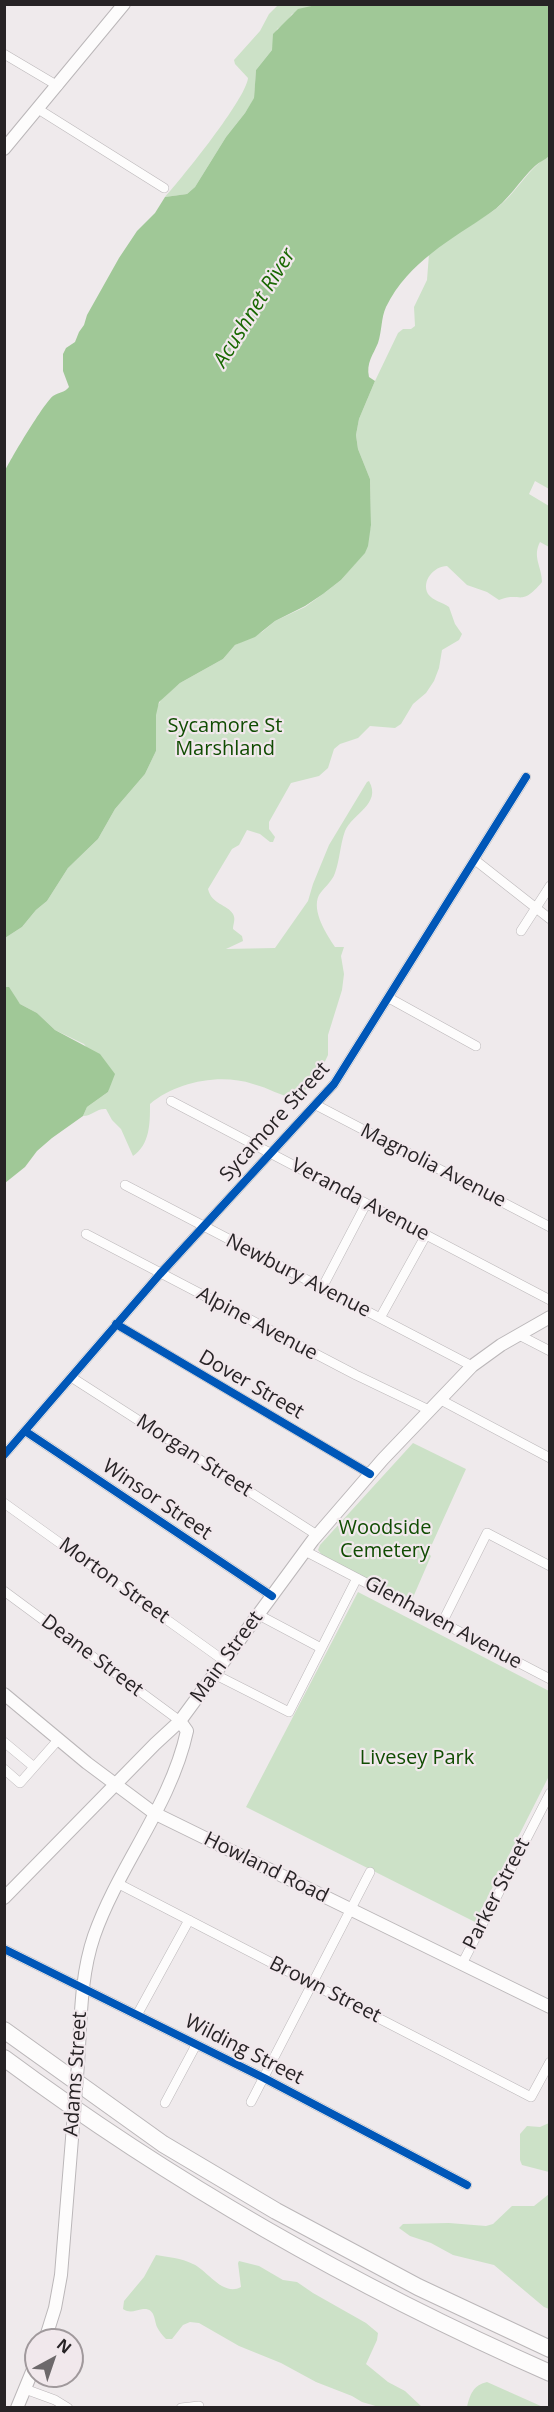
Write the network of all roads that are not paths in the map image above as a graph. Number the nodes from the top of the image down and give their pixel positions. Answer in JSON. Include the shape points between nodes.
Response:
{"nodes":[{"id":1,"x":124,"y":4,"type":"edge"},
{"id":2,"x":4,"y":54,"type":"edge"},
{"id":3,"x":58,"y":86,"type":"junction"},
{"id":4,"x":38,"y":109,"type":"junction"},
{"id":5,"x":4,"y":149,"type":"edge"},
{"id":6,"x":164,"y":188,"type":"dead end"},
{"id":7,"x":526,"y":777,"type":"dead end"},
{"id":8,"x":475,"y":860,"type":"junction"},
{"id":9,"x":549,"y":886,"type":"edge"},
{"id":10,"x":536,"y":908,"type":"junction"},
{"id":11,"x":549,"y":919,"type":"edge"},
{"id":12,"x":521,"y":932,"type":"dead end"},
{"id":13,"x":389,"y":998,"type":"junction"},
{"id":14,"x":476,"y":1047,"type":"dead end"},
{"id":15,"x":171,"y":1101,"type":"dead end"},
{"id":16,"x":316,"y":1105,"type":"junction"},
{"id":17,"x":271,"y":1154,"type":"junction"},
{"id":18,"x":125,"y":1185,"type":"dead end"},
{"id":19,"x":366,"y":1204,"type":"junction"},
{"id":20,"x":203,"y":1226,"type":"junction"},
{"id":21,"x":549,"y":1227,"type":"edge"},
{"id":22,"x":86,"y":1234,"type":"dead end"},
{"id":23,"x":426,"y":1235,"type":"junction"},
{"id":24,"x":160,"y":1274,"type":"junction"},
{"id":25,"x":322,"y":1288,"type":"junction"},
{"id":26,"x":549,"y":1300,"type":"edge"},
{"id":27,"x":549,"y":1317,"type":"edge"},
{"id":28,"x":380,"y":1318,"type":"junction"},
{"id":29,"x":116,"y":1324,"type":"junction"},
{"id":30,"x":519,"y":1335,"type":"junction"},
{"id":31,"x":549,"y":1351,"type":"edge"},
{"id":32,"x":472,"y":1366,"type":"junction"},
{"id":33,"x":71,"y":1377,"type":"junction"},
{"id":34,"x":439,"y":1399,"type":"junction"},
{"id":35,"x":429,"y":1410,"type":"junction"},
{"id":36,"x":25,"y":1431,"type":"junction"},
{"id":37,"x":4,"y":1455,"type":"edge"},
{"id":38,"x":549,"y":1458,"type":"edge"},
{"id":39,"x":370,"y":1474,"type":"junction"},
{"id":40,"x":4,"y":1503,"type":"edge"},
{"id":41,"x":317,"y":1535,"type":"junction"},
{"id":42,"x":305,"y":1551,"type":"junction"},
{"id":43,"x":549,"y":1566,"type":"edge"},
{"id":44,"x":357,"y":1578,"type":"junction"},
{"id":45,"x":4,"y":1591,"type":"edge"},
{"id":46,"x":272,"y":1596,"type":"junction"},
{"id":47,"x":257,"y":1614,"type":"junction"},
{"id":48,"x":442,"y":1623,"type":"junction"},
{"id":49,"x":321,"y":1648,"type":"junction"},
{"id":50,"x":224,"y":1660,"type":"junction"},
{"id":51,"x":214,"y":1674,"type":"junction"},
{"id":52,"x":549,"y":1679,"type":"edge"},
{"id":53,"x":4,"y":1694,"type":"edge"},
{"id":54,"x":180,"y":1721,"type":"junction"},
{"id":55,"x":58,"y":1740,"type":"junction"},
{"id":56,"x":4,"y":1742,"type":"edge"},
{"id":57,"x":34,"y":1767,"type":"junction"},
{"id":58,"x":4,"y":1770,"type":"edge"},
{"id":59,"x":116,"y":1785,"type":"junction"},
{"id":60,"x":549,"y":1793,"type":"edge"},
{"id":61,"x":154,"y":1813,"type":"junction"},
{"id":62,"x":370,"y":1872,"type":"dead end"},
{"id":63,"x":119,"y":1884,"type":"junction"},
{"id":64,"x":4,"y":1898,"type":"edge"},
{"id":65,"x":351,"y":1910,"type":"junction"},
{"id":66,"x":189,"y":1920,"type":"junction"},
{"id":67,"x":4,"y":1949,"type":"edge"},
{"id":68,"x":462,"y":1964,"type":"junction"},
{"id":69,"x":313,"y":1983,"type":"junction"},
{"id":70,"x":82,"y":1989,"type":"junction"},
{"id":71,"x":549,"y":2007,"type":"edge"},
{"id":72,"x":137,"y":2015,"type":"junction"},
{"id":73,"x":4,"y":2030,"type":"edge"},
{"id":74,"x":196,"y":2045,"type":"junction"},
{"id":75,"x":4,"y":2058,"type":"edge"},
{"id":76,"x":549,"y":2062,"type":"edge"},
{"id":77,"x":264,"y":2078,"type":"junction"},
{"id":78,"x":251,"y":2102,"type":"dead end"},
{"id":79,"x":165,"y":2103,"type":"dead end"},
{"id":80,"x":467,"y":2185,"type":"dead end"},
{"id":81,"x":49,"y":2328,"type":"edge"},
{"id":82,"x":549,"y":2349,"type":"edge"},
{"id":83,"x":549,"y":2373,"type":"edge"},
{"id":84,"x":25,"y":2389,"type":"joint"},
{"id":85,"x":199,"y":2406,"type":"edge"},
{"id":86,"x":17,"y":2408,"type":"edge"},
{"id":87,"x":68,"y":2408,"type":"edge"},
{"id":88,"x":181,"y":2408,"type":"edge"}],
"edges":[{"from":1,"to":3,"type":"main road"},
{"from":2,"to":3,"type":"street"},
{"from":3,"to":4,"type":"main road"},
{"from":4,"to":5,"type":"main road"},
{"from":4,"to":6,"type":"street"},
{"from":7,"to":8,"type":"street","name":"Sycamore Street"},
{"from":8,"to":10,"type":"street"},
{"from":8,"to":13,"type":"street","name":"Sycamore Street"},
{"from":9,"to":10,"type":"street"},
{"from":10,"to":11,"type":"street"},
{"from":10,"to":12,"type":"street"},
{"from":13,"to":14,"type":"street"},
{"from":13,"to":16,"type":"street","name":"Sycamore Street","via":[[347,1066]]},
{"from":15,"to":17,"type":"street","name":"Veranda Avenue"},
{"from":16,"to":17,"type":"street","name":"Sycamore Street"},
{"from":16,"to":21,"type":"street","name":"Magnolia Avenue"},
{"from":17,"to":19,"type":"street","name":"Veranda Avenue"},
{"from":17,"to":20,"type":"street","name":"Sycamore Street"},
{"from":18,"to":20,"type":"street","name":"Newbury Avenue"},
{"from":19,"to":23,"type":"street","name":"Veranda Avenue"},
{"from":19,"to":25,"type":"street"},
{"from":20,"to":24,"type":"street","name":"Sycamore Street"},
{"from":20,"to":25,"type":"street","name":"Newbury Avenue"},
{"from":22,"to":24,"type":"street","name":"Alpine Avenue"},
{"from":23,"to":26,"type":"street","name":"Veranda Avenue"},
{"from":23,"to":28,"type":"street"},
{"from":24,"to":29,"type":"street","name":"Sycamore Street"},
{"from":24,"to":35,"type":"street","name":"Alpine Avenue"},
{"from":25,"to":28,"type":"street","name":"Newbury Avenue"},
{"from":27,"to":30,"type":"main road","name":"Main Street"},
{"from":28,"to":32,"type":"street","name":"Newbury Avenue"},
{"from":29,"to":33,"type":"street","name":"Sycamore Street"},
{"from":29,"to":39,"type":"street","name":"Dover Street"},
{"from":30,"to":31,"type":"street"},
{"from":30,"to":32,"type":"main road","name":"Main Street"},
{"from":32,"to":34,"type":"main road","name":"Main Street"},
{"from":33,"to":36,"type":"street","name":"Sycamore Street"},
{"from":33,"to":41,"type":"street","name":"Morgan Street"},
{"from":34,"to":35,"type":"main road","name":"Main Street"},
{"from":34,"to":38,"type":"street"},
{"from":35,"to":39,"type":"main road","name":"Main Street"},
{"from":36,"to":37,"type":"street","name":"Sycamore Street"},
{"from":36,"to":46,"type":"street","name":"Winsor Street"},
{"from":39,"to":41,"type":"main road","name":"Main Street"},
{"from":40,"to":50,"type":"street","name":"Morton Street"},
{"from":41,"to":42,"type":"main road","name":"Main Street"},
{"from":42,"to":44,"type":"street","name":"Glenhaven Avenue"},
{"from":42,"to":46,"type":"main road","name":"Main Street"},
{"from":43,"to":48,"type":"street","via":[[487,1533]]},
{"from":44,"to":48,"type":"street","name":"Glenhaven Avenue"},
{"from":44,"to":49,"type":"street"},
{"from":45,"to":54,"type":"street","name":"Deane Street"},
{"from":46,"to":47,"type":"main road","name":"Main Street"},
{"from":47,"to":49,"type":"street"},
{"from":47,"to":50,"type":"main road","name":"Main Street"},
{"from":48,"to":52,"type":"street","name":"Glenhaven Avenue"},
{"from":49,"to":51,"type":"street","via":[[289,1712]]},
{"from":50,"to":51,"type":"main road","name":"Main Street"},
{"from":51,"to":54,"type":"main road","name":"Main Street"},
{"from":53,"to":55,"type":"main road","name":"Howland Road"},
{"from":54,"to":59,"type":"main road","name":"Main Street"},
{"from":54,"to":61,"type":"main road","name":"Adams Street","via":[[187,1731],[184,1743]]},
{"from":55,"to":57,"type":"street"},
{"from":55,"to":59,"type":"main road","name":"Howland Road"},
{"from":56,"to":57,"type":"street"},
{"from":57,"to":58,"type":"street","via":[[20,1783]]},
{"from":59,"to":61,"type":"main road","name":"Howland Road"},
{"from":59,"to":64,"type":"main road","name":"Main Street"},
{"from":60,"to":68,"type":"street","name":"Parker Street"},
{"from":61,"to":63,"type":"main road","name":"Adams Street"},
{"from":61,"to":65,"type":"main road","name":"Howland Road"},
{"from":62,"to":65,"type":"street"},
{"from":63,"to":66,"type":"street","name":"Brown Street"},
{"from":63,"to":70,"type":"main road","name":"Adams Street","via":[[94,1938]]},
{"from":65,"to":68,"type":"main road","name":"Howland Road"},
{"from":65,"to":69,"type":"street"},
{"from":66,"to":69,"type":"street","name":"Brown Street"},
{"from":66,"to":72,"type":"street"},
{"from":67,"to":70,"type":"street","name":"Wilding Street"},
{"from":68,"to":71,"type":"main road","name":"Howland Road"},
{"from":69,"to":76,"type":"street","name":"Brown Street","via":[[531,2097]]},
{"from":69,"to":77,"type":"street"},
{"from":70,"to":72,"type":"street","name":"Wilding Street"},
{"from":70,"to":81,"type":"main road","name":"Adams Street","bridge":true,"via":[[61,2275]]},
{"from":72,"to":74,"type":"street","name":"Wilding Street"},
{"from":73,"to":82,"type":"highway","via":[[163,2144],[276,2211],[418,2287]]},
{"from":74,"to":77,"type":"street","name":"Wilding Street"},
{"from":74,"to":79,"type":"street"},
{"from":75,"to":83,"type":"highway","via":[[160,2167],[294,2247],[426,2317]]},
{"from":77,"to":78,"type":"street"},
{"from":77,"to":80,"type":"street","name":"Wilding Street"},
{"from":84,"to":86,"type":"main road"},
{"from":84,"to":87,"type":"street"},
{"from":85,"to":88,"type":"street"}]}
